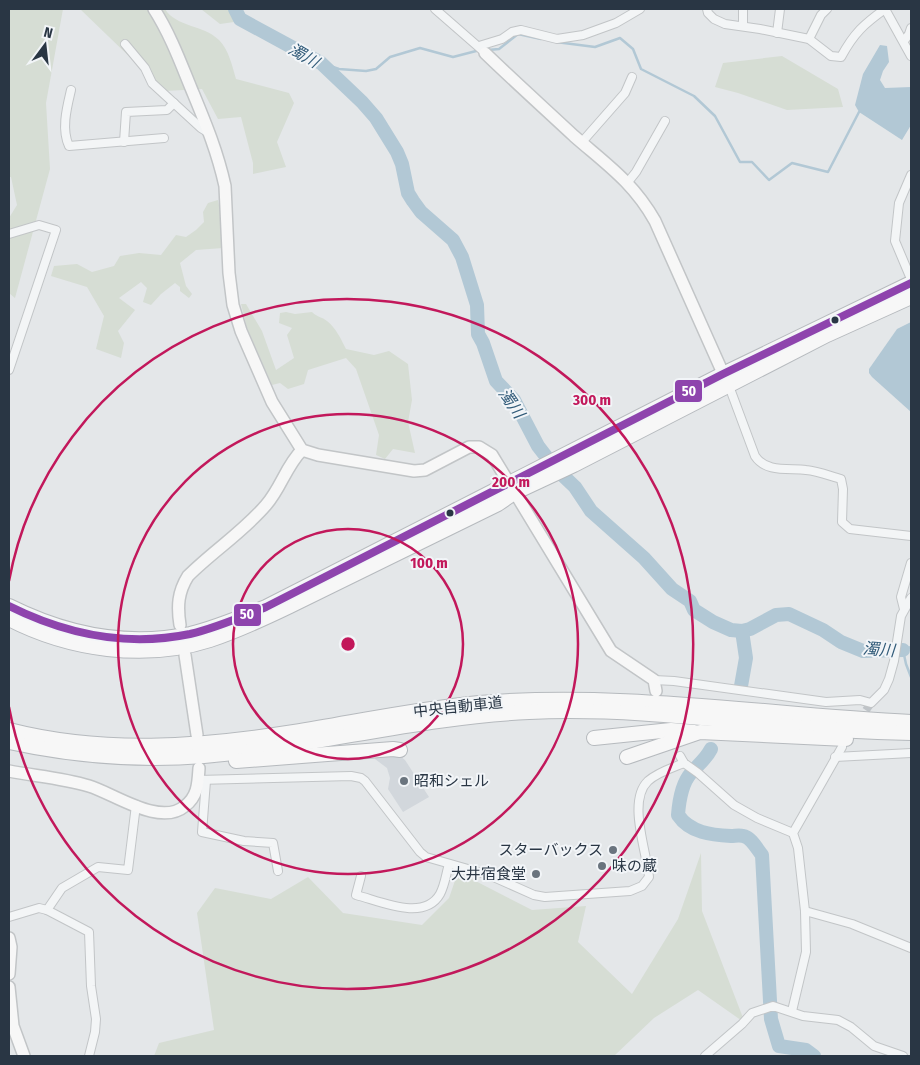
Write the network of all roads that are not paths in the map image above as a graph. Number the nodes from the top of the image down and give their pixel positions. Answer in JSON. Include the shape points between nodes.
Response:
{"nodes":[{"id":1,"x":154,"y":9,"type":"edge"},
{"id":2,"x":435,"y":9,"type":"edge"},
{"id":3,"x":640,"y":9,"type":"edge"},
{"id":4,"x":707,"y":9,"type":"edge"},
{"id":5,"x":743,"y":9,"type":"edge"},
{"id":6,"x":780,"y":9,"type":"edge"},
{"id":7,"x":827,"y":9,"type":"edge"},
{"id":8,"x":885,"y":9,"type":"edge"},
{"id":9,"x":743,"y":26,"type":"junction"},
{"id":10,"x":911,"y":28,"type":"edge"},
{"id":11,"x":777,"y":33,"type":"junction"},
{"id":12,"x":809,"y":40,"type":"junction"},
{"id":13,"x":904,"y":41,"type":"junction"},
{"id":14,"x":125,"y":44,"type":"dead end"},
{"id":15,"x":481,"y":49,"type":"junction"},
{"id":16,"x":911,"y":56,"type":"edge"},
{"id":17,"x":632,"y":78,"type":"dead end"},
{"id":18,"x":71,"y":90,"type":"dead end"},
{"id":19,"x":174,"y":103,"type":"junction"},
{"id":20,"x":665,"y":121,"type":"dead end"},
{"id":21,"x":210,"y":134,"type":"junction"},
{"id":22,"x":164,"y":138,"type":"dead end"},
{"id":23,"x":124,"y":142,"type":"junction"},
{"id":24,"x":582,"y":142,"type":"junction"},
{"id":25,"x":911,"y":174,"type":"edge"},
{"id":26,"x":628,"y":182,"type":"junction"},
{"id":27,"x":9,"y":234,"type":"edge"},
{"id":28,"x":911,"y":281,"type":"edge"},
{"id":29,"x":911,"y":297,"type":"edge"},
{"id":30,"x":9,"y":370,"type":"edge"},
{"id":31,"x":726,"y":380,"type":"junction"},
{"id":32,"x":302,"y":450,"type":"junction"},
{"id":33,"x":512,"y":489,"type":"junction"},
{"id":34,"x":911,"y":536,"type":"edge"},
{"id":35,"x":911,"y":563,"type":"edge"},
{"id":36,"x":911,"y":598,"type":"edge"},
{"id":37,"x":9,"y":606,"type":"edge"},
{"id":38,"x":904,"y":609,"type":"junction"},
{"id":39,"x":9,"y":619,"type":"edge"},
{"id":40,"x":180,"y":625,"type":"dead end"},
{"id":41,"x":185,"y":655,"type":"dead end"},
{"id":42,"x":655,"y":685,"type":"joint"},
{"id":43,"x":911,"y":722,"type":"edge"},
{"id":44,"x":9,"y":730,"type":"edge"},
{"id":45,"x":700,"y":732,"type":"junction"},
{"id":46,"x":911,"y":733,"type":"edge"},
{"id":47,"x":197,"y":735,"type":"dead end"},
{"id":48,"x":594,"y":738,"type":"dead end"},
{"id":49,"x":911,"y":740,"type":"edge"},
{"id":50,"x":9,"y":742,"type":"edge"},
{"id":51,"x":30,"y":747,"type":"junction"},
{"id":52,"x":842,"y":747,"type":"dead end"},
{"id":53,"x":400,"y":750,"type":"dead end"},
{"id":54,"x":911,"y":753,"type":"edge"},
{"id":55,"x":627,"y":756,"type":"dead end"},
{"id":56,"x":835,"y":757,"type":"junction"},
{"id":57,"x":198,"y":768,"type":"dead end"},
{"id":58,"x":9,"y":771,"type":"edge"},
{"id":59,"x":202,"y":781,"type":"junction"},
{"id":60,"x":136,"y":805,"type":"junction"},
{"id":61,"x":793,"y":833,"type":"junction"},
{"id":62,"x":449,"y":864,"type":"junction"},
{"id":63,"x":278,"y":871,"type":"dead end"},
{"id":64,"x":361,"y":876,"type":"dead end"},
{"id":65,"x":47,"y":910,"type":"junction"},
{"id":66,"x":805,"y":911,"type":"junction"},
{"id":67,"x":9,"y":917,"type":"edge"},
{"id":68,"x":9,"y":938,"type":"edge"},
{"id":69,"x":911,"y":948,"type":"edge"},
{"id":70,"x":9,"y":974,"type":"edge"},
{"id":71,"x":9,"y":986,"type":"edge"},
{"id":72,"x":792,"y":1012,"type":"junction"},
{"id":73,"x":24,"y":1056,"type":"edge"},
{"id":74,"x":89,"y":1056,"type":"edge"},
{"id":75,"x":705,"y":1056,"type":"edge"},
{"id":76,"x":903,"y":1056,"type":"edge"}],
"edges":[{"from":1,"to":21,"type":"street","via":[[174,45]]},
{"from":2,"to":15,"type":"street"},
{"from":3,"to":15,"type":"street","via":[[616,23],[583,35],[557,39],[521,30]]},
{"from":4,"to":9,"type":"street","via":[[714,19]]},
{"from":5,"to":9,"type":"street"},
{"from":6,"to":11,"type":"street"},
{"from":7,"to":12,"type":"street"},
{"from":8,"to":12,"type":"street","via":[[865,24],[841,56],[831,56]]},
{"from":8,"to":13,"type":"street"},
{"from":9,"to":11,"type":"street"},
{"from":10,"to":13,"type":"street"},
{"from":11,"to":12,"type":"street"},
{"from":13,"to":16,"type":"street"},
{"from":14,"to":19,"type":"street","via":[[145,68],[152,83]]},
{"from":15,"to":24,"type":"street"},
{"from":17,"to":24,"type":"street","via":[[625,93]]},
{"from":18,"to":23,"type":"street","via":[[65,138],[69,146]]},
{"from":19,"to":21,"type":"street"},
{"from":19,"to":23,"type":"street","via":[[167,110],[126,112]]},
{"from":20,"to":26,"type":"street"},
{"from":21,"to":32,"type":"street","via":[[225,186],[233,305],[241,332],[272,402]]},
{"from":22,"to":23,"type":"street"},
{"from":24,"to":26,"type":"street"},
{"from":25,"to":28,"type":"street","via":[[899,203],[895,241]]},
{"from":26,"to":31,"type":"street","via":[[655,221]]},
{"from":27,"to":30,"type":"street","via":[[39,225],[56,230]]},
{"from":28,"to":31,"type":"highway"},
{"from":29,"to":31,"type":"highway"},
{"from":31,"to":33,"type":"highway"},
{"from":31,"to":34,"type":"street","via":[[758,460],[774,467],[807,470],[841,479],[842,522],[850,529]]},
{"from":32,"to":33,"type":"street","via":[[414,471],[425,470],[469,447],[479,447],[492,454]]},
{"from":32,"to":40,"type":"street","via":[[256,517],[188,576],[179,595]]},
{"from":33,"to":37,"type":"highway","via":[[266,607],[189,634],[131,640],[104,637],[51,624]]},
{"from":33,"to":39,"type":"highway","via":[[498,504],[266,618],[209,640],[158,650],[109,649],[51,636]]},
{"from":33,"to":42,"type":"street","via":[[611,651]]},
{"from":35,"to":38,"type":"street","via":[[901,596]]},
{"from":36,"to":38,"type":"street"},
{"from":38,"to":42,"type":"street","via":[[889,679],[884,690],[871,703],[860,700],[826,702],[674,681]]},
{"from":41,"to":47,"type":"street"},
{"from":43,"to":44,"type":"highway","name":"中央自動車道","via":[[582,700],[478,703],[294,732],[168,747],[70,742]]},
{"from":45,"to":48,"type":"highway","via":[[671,730]]},
{"from":45,"to":49,"type":"highway"},
{"from":45,"to":55,"type":"highway"},
{"from":46,"to":51,"type":"highway","name":"中央自動車道","via":[[636,713],[565,711],[427,721],[204,756],[117,758]]},
{"from":50,"to":51,"type":"highway","name":"中央自動車道"},
{"from":51,"to":53,"type":"highway","via":[[51,758],[78,762],[164,765]]},
{"from":52,"to":56,"type":"street"},
{"from":54,"to":56,"type":"street"},
{"from":56,"to":61,"type":"street"},
{"from":57,"to":59,"type":"street"},
{"from":58,"to":60,"type":"street","via":[[84,784]]},
{"from":59,"to":60,"type":"street","via":[[194,798],[179,811],[161,814]]},
{"from":59,"to":62,"type":"street","via":[[361,778],[420,852],[432,860]]},
{"from":59,"to":63,"type":"street","via":[[202,832],[273,843]]},
{"from":60,"to":65,"type":"street","via":[[128,870],[98,867],[62,888]]},
{"from":61,"to":62,"type":"street","via":[[734,805],[682,760],[648,782],[639,798],[649,877],[642,886],[630,891],[539,896],[489,875]]},
{"from":61,"to":66,"type":"street","via":[[798,848]]},
{"from":62,"to":64,"type":"street","via":[[439,895],[434,902],[418,908],[356,895]]},
{"from":65,"to":67,"type":"street","via":[[39,908]]},
{"from":65,"to":74,"type":"street","via":[[89,932],[96,1019]]},
{"from":66,"to":69,"type":"street","via":[[852,924]]},
{"from":66,"to":72,"type":"street","via":[[806,952]]},
{"from":68,"to":70,"type":"street"},
{"from":71,"to":73,"type":"street","via":[[13,1026]]},
{"from":72,"to":75,"type":"street","via":[[773,1006],[752,1013]]},
{"from":72,"to":76,"type":"street","via":[[838,1020],[874,1046]]}]}
